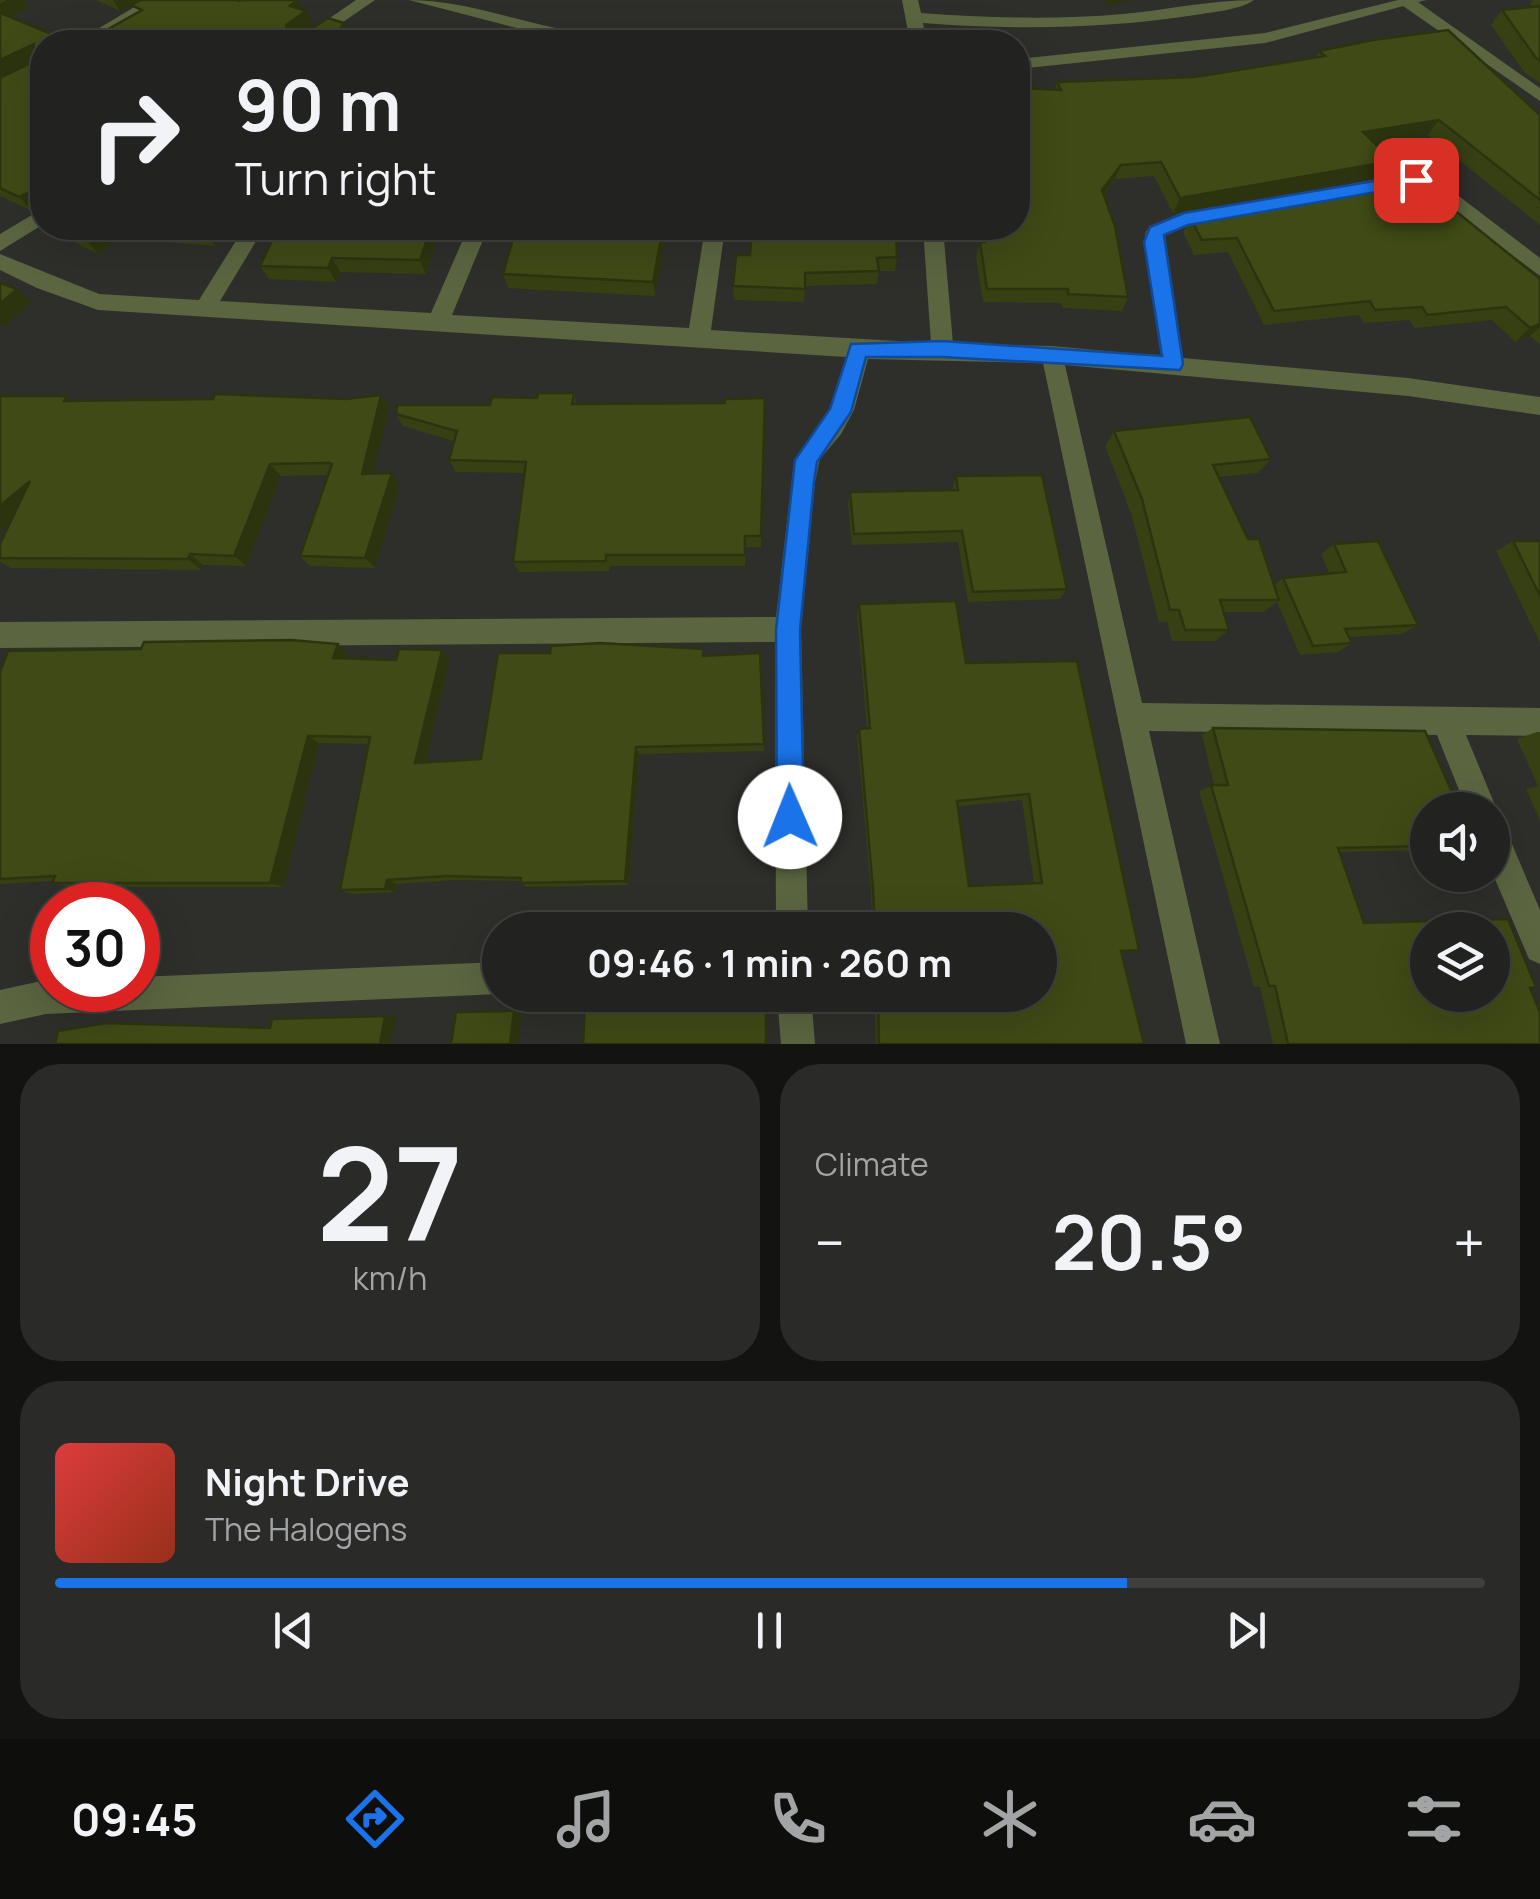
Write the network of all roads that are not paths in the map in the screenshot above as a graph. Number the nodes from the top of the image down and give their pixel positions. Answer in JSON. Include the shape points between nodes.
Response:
{"nodes":[{"id":1,"x":158,"y":0,"type":"edge"},
{"id":2,"x":367,"y":0,"type":"edge"},
{"id":3,"x":1246,"y":0,"type":"edge"},
{"id":4,"x":1414,"y":1,"type":"edge"},
{"id":5,"x":430,"y":2,"type":"edge"},
{"id":6,"x":912,"y":9,"type":"edge"},
{"id":7,"x":105,"y":30,"type":"edge"},
{"id":8,"x":321,"y":30,"type":"edge"},
{"id":9,"x":529,"y":30,"type":"edge"},
{"id":10,"x":1030,"y":63,"type":"edge"},
{"id":11,"x":1540,"y":96,"type":"edge"},
{"id":12,"x":1326,"y":195,"type":"edge"},
{"id":13,"x":1252,"y":209,"type":"edge"},
{"id":14,"x":30,"y":224,"type":"edge"},
{"id":15,"x":247,"y":240,"type":"edge"},
{"id":16,"x":473,"y":240,"type":"edge"},
{"id":17,"x":713,"y":240,"type":"edge"},
{"id":18,"x":934,"y":240,"type":"edge"},
{"id":19,"x":0,"y":244,"type":"edge"},
{"id":20,"x":0,"y":261,"type":"edge"},
{"id":21,"x":1540,"y":269,"type":"edge"},
{"id":22,"x":203,"y":311,"type":"junction"},
{"id":23,"x":438,"y":323,"type":"junction"},
{"id":24,"x":699,"y":337,"type":"junction"},
{"id":25,"x":942,"y":349,"type":"junction"},
{"id":26,"x":858,"y":350,"type":"junction"},
{"id":27,"x":1052,"y":355,"type":"junction"},
{"id":28,"x":1173,"y":364,"type":"junction"},
{"id":29,"x":1540,"y":406,"type":"edge"},
{"id":30,"x":788,"y":630,"type":"junction"},
{"id":31,"x":0,"y":635,"type":"edge"},
{"id":32,"x":1131,"y":718,"type":"junction"},
{"id":33,"x":1444,"y":720,"type":"junction"},
{"id":34,"x":1540,"y":722,"type":"edge"},
{"id":35,"x":1474,"y":792,"type":"edge"},
{"id":36,"x":1510,"y":877,"type":"edge"},
{"id":37,"x":792,"y":912,"type":"edge"},
{"id":38,"x":1540,"y":948,"type":"edge"},
{"id":39,"x":482,"y":979,"type":"edge"},
{"id":40,"x":0,"y":1007,"type":"edge"},
{"id":41,"x":795,"y":1012,"type":"edge"},
{"id":42,"x":798,"y":1044,"type":"edge"},
{"id":43,"x":1203,"y":1044,"type":"edge"}],
"edges":[{"from":1,"to":7,"type":"street"},
{"from":2,"to":8,"type":"street"},
{"from":3,"to":6,"type":"street","via":[[1142,17],[986,24]]},
{"from":4,"to":10,"type":"street","via":[[1266,38]]},
{"from":4,"to":11,"type":"street"},
{"from":5,"to":9,"type":"street"},
{"from":12,"to":21,"type":"street","via":[[1416,180],[1450,197]]},
{"from":13,"to":28,"type":"street","via":[[1184,219],[1156,231]]},
{"from":14,"to":19,"type":"street"},
{"from":15,"to":22,"type":"street"},
{"from":16,"to":23,"type":"street"},
{"from":17,"to":24,"type":"street"},
{"from":18,"to":25,"type":"street"},
{"from":20,"to":22,"type":"street","via":[[98,302]]},
{"from":22,"to":23,"type":"street"},
{"from":23,"to":24,"type":"street"},
{"from":24,"to":26,"type":"street"},
{"from":25,"to":26,"type":"street"},
{"from":25,"to":27,"type":"street"},
{"from":26,"to":30,"type":"street","via":[[840,412],[806,460]]},
{"from":27,"to":28,"type":"street"},
{"from":27,"to":32,"type":"street"},
{"from":28,"to":29,"type":"street"},
{"from":30,"to":31,"type":"street"},
{"from":30,"to":37,"type":"street"},
{"from":32,"to":33,"type":"street"},
{"from":32,"to":43,"type":"street"},
{"from":33,"to":34,"type":"street"},
{"from":33,"to":35,"type":"street"},
{"from":36,"to":38,"type":"street"},
{"from":39,"to":40,"type":"street","via":[[46,997]]},
{"from":41,"to":42,"type":"street"}]}
